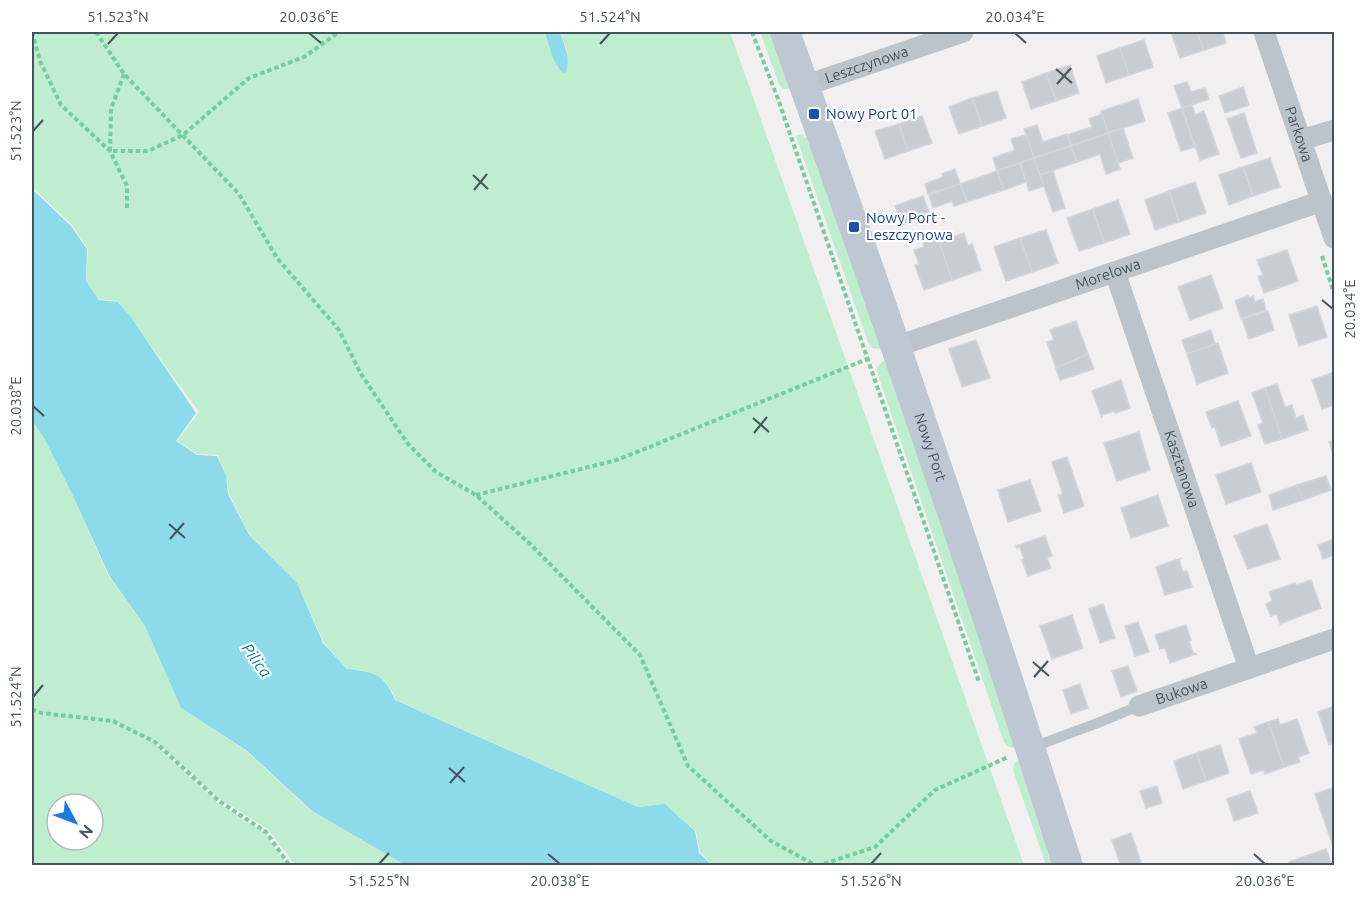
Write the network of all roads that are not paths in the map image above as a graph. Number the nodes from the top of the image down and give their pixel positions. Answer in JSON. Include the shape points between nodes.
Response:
{"nodes":[{"id":1,"x":785,"y":32,"type":"edge"},
{"id":2,"x":963,"y":32,"type":"edge"},
{"id":3,"x":1264,"y":32,"type":"edge"},
{"id":4,"x":804,"y":86,"type":"junction"},
{"id":5,"x":1335,"y":130,"type":"edge"},
{"id":6,"x":1301,"y":140,"type":"junction"},
{"id":7,"x":1322,"y":201,"type":"junction"},
{"id":8,"x":1335,"y":238,"type":"edge"},
{"id":9,"x":1114,"y":272,"type":"junction"},
{"id":10,"x":895,"y":347,"type":"junction"},
{"id":11,"x":1335,"y":639,"type":"edge"},
{"id":12,"x":1249,"y":668,"type":"junction"},
{"id":13,"x":1139,"y":706,"type":"joint"},
{"id":14,"x":1018,"y":753,"type":"junction"},
{"id":15,"x":1068,"y":866,"type":"edge"}],
"edges":[{"from":1,"to":4,"type":"street","name":"Nowy Port"},
{"from":2,"to":4,"type":"street","name":"Leszczynowa"},
{"from":3,"to":6,"type":"street","name":"Parkowa"},
{"from":4,"to":10,"type":"street","name":"Nowy Port"},
{"from":5,"to":6,"type":"street"},
{"from":6,"to":7,"type":"street","name":"Parkowa"},
{"from":7,"to":8,"type":"street","name":"Parkowa"},
{"from":7,"to":9,"type":"street","name":"Morelowa"},
{"from":9,"to":10,"type":"street","name":"Morelowa"},
{"from":9,"to":12,"type":"street","name":"Kasztanowa"},
{"from":10,"to":14,"type":"street","name":"Nowy Port"},
{"from":11,"to":12,"type":"street","name":"Bukowa"},
{"from":12,"to":13,"type":"street","name":"Bukowa"},
{"from":13,"to":14,"type":"lane","name":"Bukowa"},
{"from":14,"to":15,"type":"street","name":"Nowy Port"}]}
